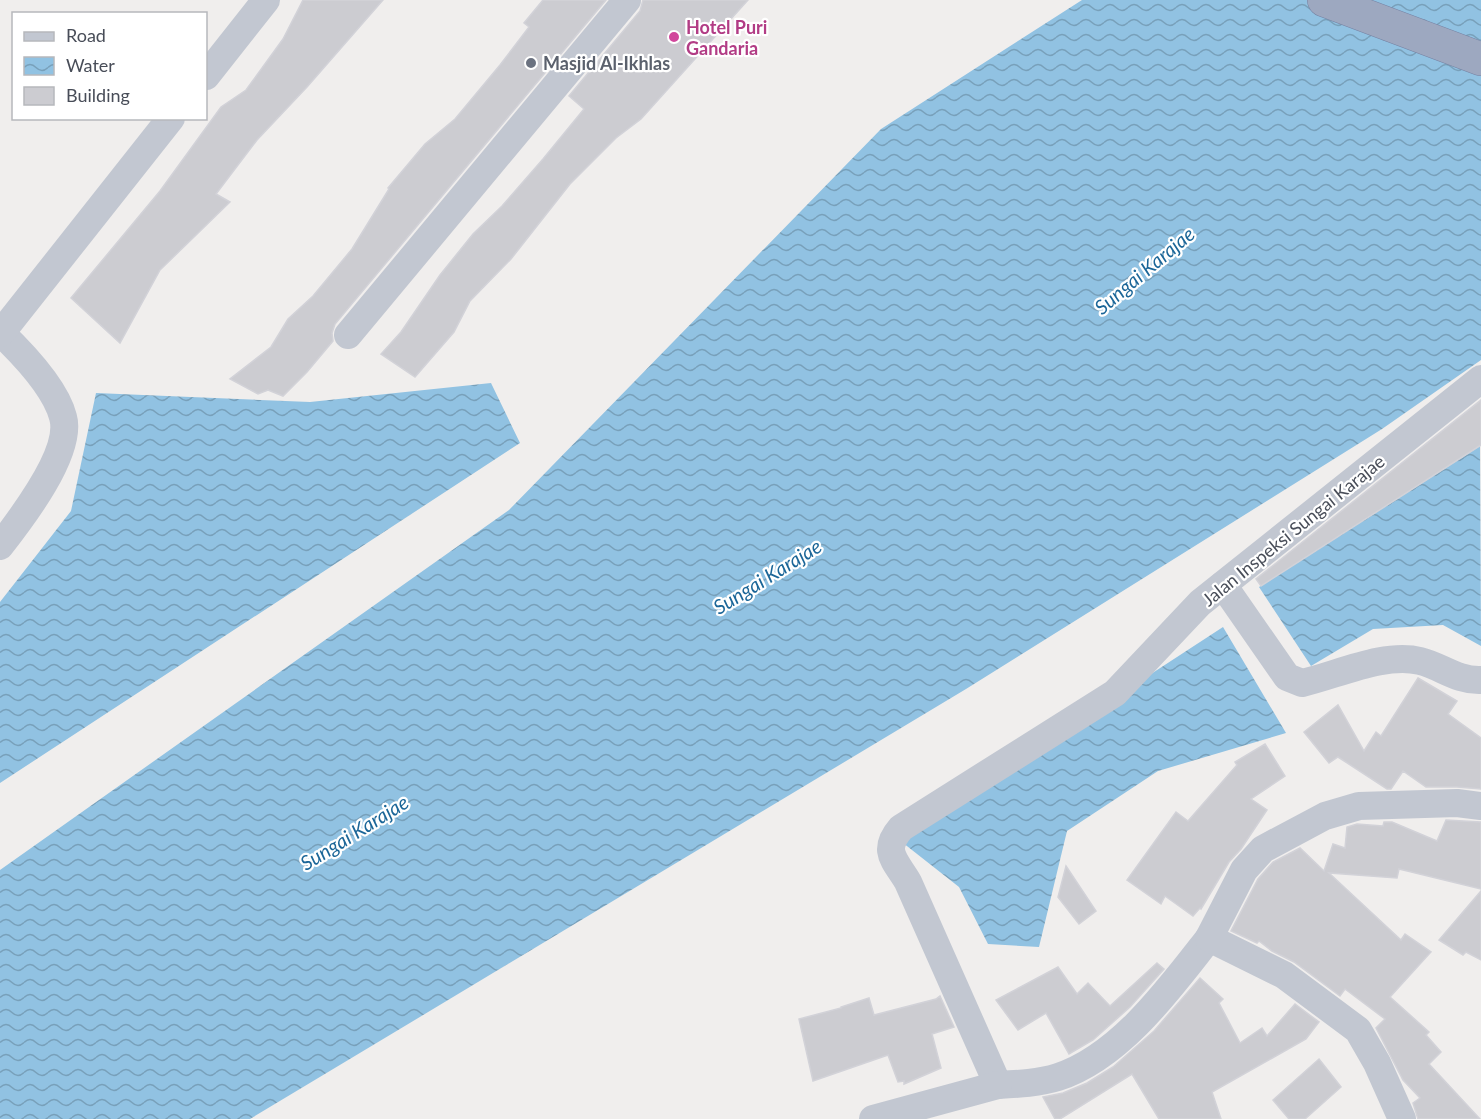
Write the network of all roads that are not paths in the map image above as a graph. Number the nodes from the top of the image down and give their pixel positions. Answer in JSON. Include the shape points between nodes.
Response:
{"nodes":[{"id":1,"x":266,"y":0,"type":"edge"},
{"id":2,"x":627,"y":0,"type":"edge"},
{"id":3,"x":1324,"y":0,"type":"edge"},
{"id":4,"x":1481,"y":59,"type":"edge"},
{"id":5,"x":207,"y":75,"type":"edge"},
{"id":6,"x":169,"y":120,"type":"edge"},
{"id":7,"x":1,"y":333,"type":"edge"},
{"id":8,"x":348,"y":335,"type":"dead end"},
{"id":9,"x":1481,"y":378,"type":"edge"},
{"id":10,"x":0,"y":546,"type":"edge"},
{"id":11,"x":1223,"y":585,"type":"junction"},
{"id":12,"x":1481,"y":680,"type":"edge"},
{"id":13,"x":1481,"y":806,"type":"edge"},
{"id":14,"x":1209,"y":938,"type":"junction"},
{"id":15,"x":998,"y":1085,"type":"junction"},
{"id":16,"x":873,"y":1119,"type":"edge"},
{"id":17,"x":1402,"y":1119,"type":"edge"}],
"edges":[{"from":1,"to":5,"type":"street"},
{"from":2,"to":8,"type":"street"},
{"from":3,"to":4,"type":"highway"},
{"from":6,"to":7,"type":"street"},
{"from":7,"to":10,"type":"street","via":[[49,388],[63,418],[62,443],[50,473]]},
{"from":9,"to":11,"type":"street","name":"Jalan Inspeksi Sungai Karajae"},
{"from":11,"to":12,"type":"street","via":[[1287,677],[1295,681],[1302,683],[1396,659],[1420,661],[1455,676]]},
{"from":11,"to":15,"type":"street","name":"Jalan Inspeksi Sungai Karajae","via":[[1200,603],[1115,693],[891,838],[893,857],[908,882]]},
{"from":13,"to":14,"type":"street","via":[[1359,806],[1325,816],[1263,849],[1244,870]]},
{"from":14,"to":15,"type":"street","via":[[1141,1018],[1104,1053],[1057,1077]]},
{"from":14,"to":17,"type":"street","via":[[1284,975],[1358,1030]]},
{"from":15,"to":16,"type":"street"}]}
